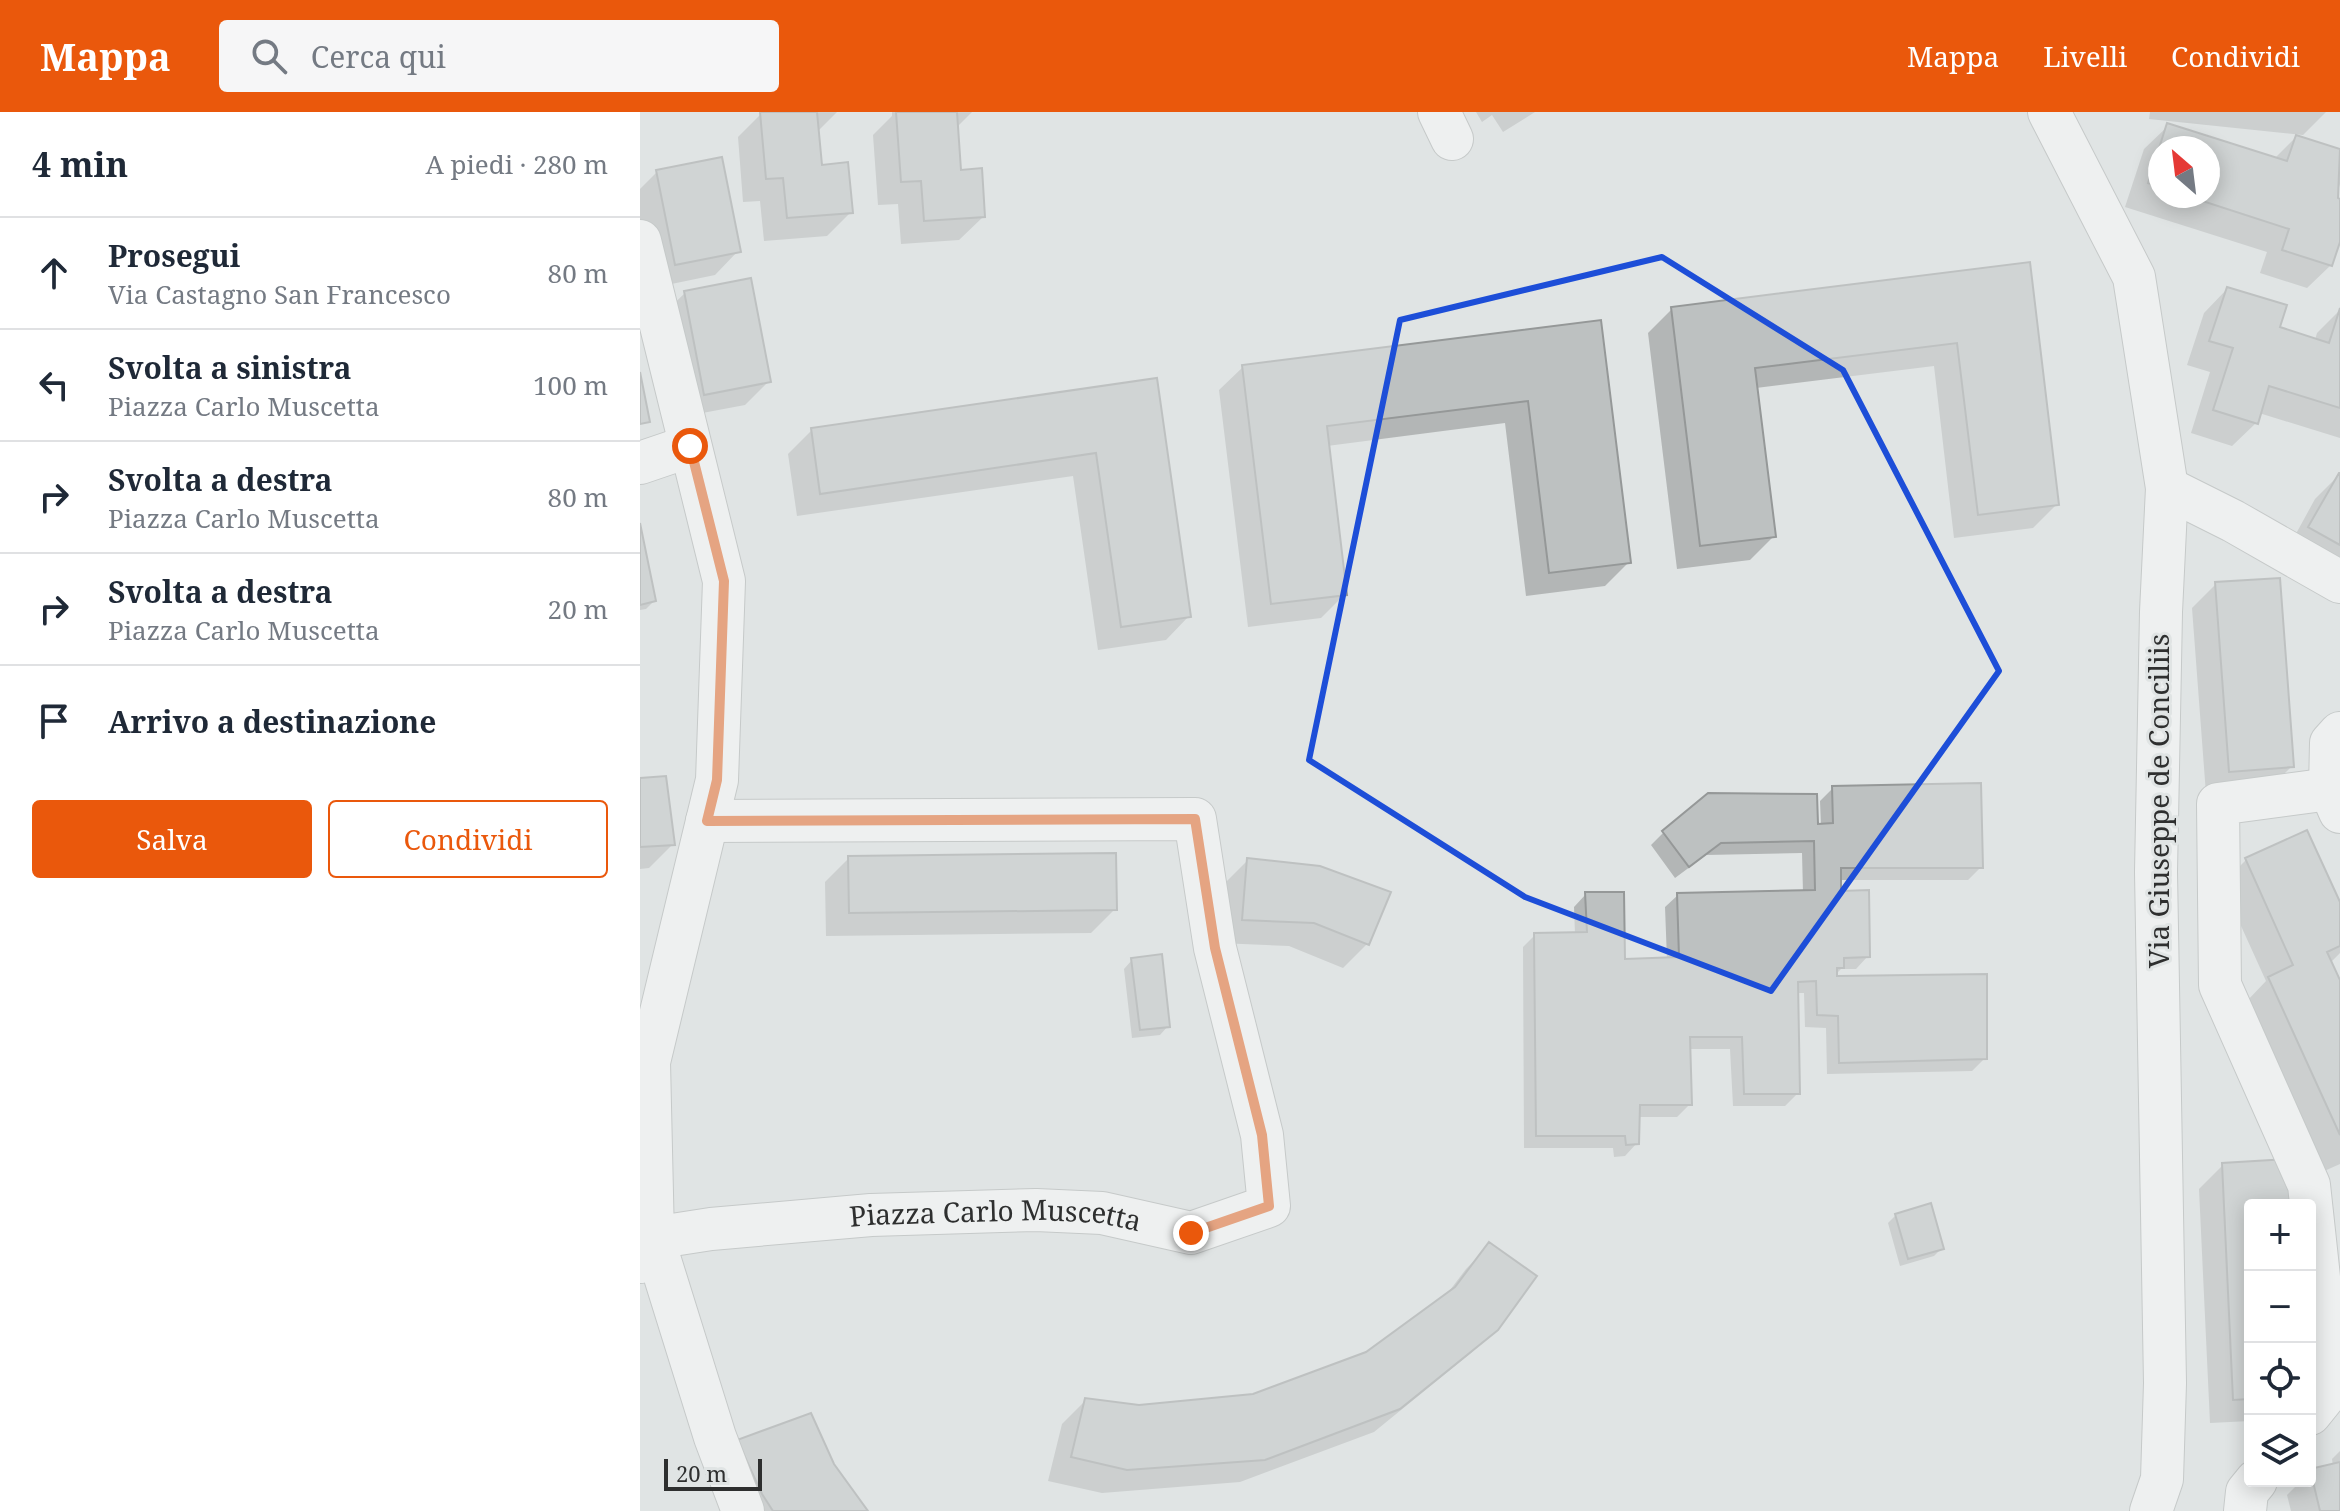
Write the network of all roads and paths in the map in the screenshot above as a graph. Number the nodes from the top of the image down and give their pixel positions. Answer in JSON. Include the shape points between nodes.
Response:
{"nodes":[{"id":1,"x":2049,"y":112,"type":"edge"},
{"id":2,"x":640,"y":241,"type":"edge"},
{"id":3,"x":690,"y":446,"type":"junction"},
{"id":4,"x":640,"y":463,"type":"edge"},
{"id":5,"x":2167,"y":488,"type":"junction"},
{"id":6,"x":2340,"y":582,"type":"edge"},
{"id":7,"x":2340,"y":733,"type":"edge"},
{"id":8,"x":2335,"y":800,"type":"edge"},
{"id":9,"x":707,"y":821,"type":"junction"},
{"id":10,"x":2325,"y":1181,"type":"edge"},
{"id":11,"x":646,"y":1250,"type":"edge"},
{"id":12,"x":2327,"y":1396,"type":"edge"},
{"id":13,"x":2251,"y":1487,"type":"edge"},
{"id":14,"x":743,"y":1511,"type":"edge"},
{"id":15,"x":2151,"y":1511,"type":"edge"},
{"id":16,"x":2245,"y":1511,"type":"edge"}],
"edges":[{"from":1,"to":5,"type":"street","name":"Via Giuseppe de Conciliis","via":[[2134,277]]},
{"from":2,"to":3,"type":"street"},
{"from":3,"to":4,"type":"street"},
{"from":3,"to":9,"type":"street","via":[[724,581],[717,780]]},
{"from":5,"to":6,"type":"street"},
{"from":5,"to":15,"type":"street","name":"Via Giuseppe de Conciliis","via":[[2156,872],[2165,1383],[2162,1479]]},
{"from":7,"to":8,"type":"street","via":[[2331,743]]},
{"from":8,"to":10,"type":"street","via":[[2218,804],[2220,985]]},
{"from":9,"to":11,"type":"street","via":[[649,1062]]},
{"from":9,"to":11,"type":"street","name":"Piazza Carlo Muscetta","via":[[1195,819],[1215,948],[1262,1135],[1269,1206],[1191,1233],[1102,1213],[871,1215],[711,1229]]},
{"from":10,"to":12,"type":"street"},
{"from":11,"to":14,"type":"street"},
{"from":13,"to":16,"type":"street"}]}
